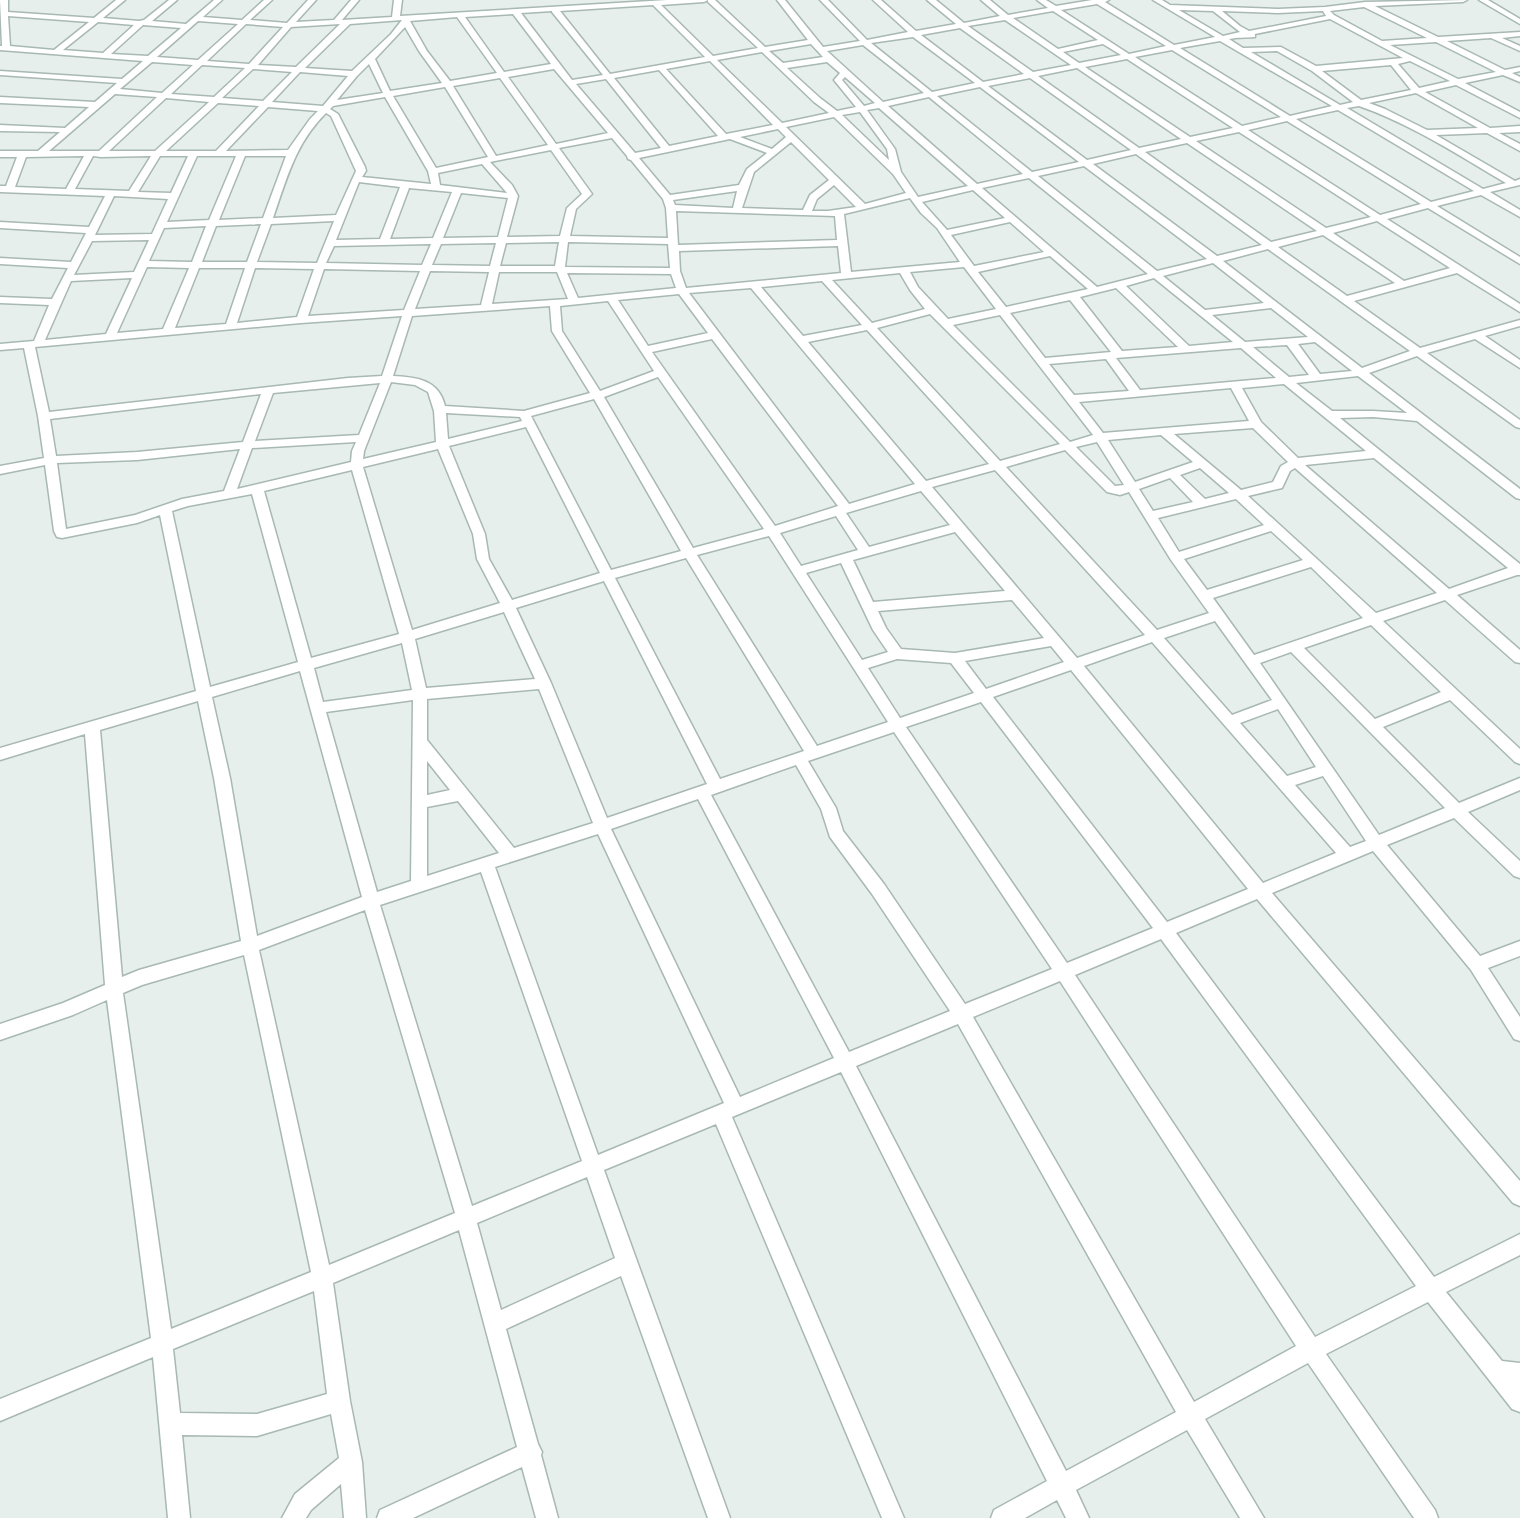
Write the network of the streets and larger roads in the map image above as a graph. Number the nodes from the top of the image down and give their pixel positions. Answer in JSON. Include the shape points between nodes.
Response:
{"nodes":[{"id":1,"x":4,"y":0,"type":"edge"},
{"id":2,"x":120,"y":0,"type":"edge"},
{"id":3,"x":173,"y":0,"type":"edge"},
{"id":4,"x":218,"y":0,"type":"edge"},
{"id":5,"x":268,"y":0,"type":"edge"},
{"id":6,"x":312,"y":0,"type":"edge"},
{"id":7,"x":355,"y":0,"type":"edge"},
{"id":8,"x":398,"y":0,"type":"edge"},
{"id":9,"x":517,"y":0,"type":"edge"},
{"id":10,"x":575,"y":0,"type":"edge"},
{"id":11,"x":704,"y":0,"type":"edge"},
{"id":12,"x":711,"y":0,"type":"edge"},
{"id":13,"x":782,"y":0,"type":"edge"},
{"id":14,"x":824,"y":0,"type":"edge"},
{"id":15,"x":877,"y":0,"type":"edge"},
{"id":16,"x":931,"y":0,"type":"edge"},
{"id":17,"x":985,"y":0,"type":"edge"},
{"id":18,"x":1041,"y":0,"type":"edge"},
{"id":19,"x":1101,"y":0,"type":"edge"},
{"id":20,"x":1158,"y":0,"type":"edge"},
{"id":21,"x":1190,"y":0,"type":"edge"},
{"id":22,"x":1357,"y":0,"type":"edge"},
{"id":23,"x":1463,"y":0,"type":"edge"},
{"id":24,"x":1483,"y":0,"type":"edge"},
{"id":25,"x":1268,"y":1,"type":"edge"},
{"id":26,"x":660,"y":2,"type":"edge"},
{"id":27,"x":1365,"y":4,"type":"junction"},
{"id":28,"x":1513,"y":7,"type":"dead end"},
{"id":29,"x":1169,"y":8,"type":"junction"},
{"id":30,"x":1204,"y":8,"type":"junction"},
{"id":31,"x":1498,"y":8,"type":"junction"},
{"id":32,"x":572,"y":9,"type":"junction"},
{"id":33,"x":1054,"y":9,"type":"junction"},
{"id":34,"x":1325,"y":9,"type":"junction"},
{"id":35,"x":555,"y":10,"type":"junction"},
{"id":36,"x":1216,"y":10,"type":"junction"},
{"id":37,"x":1278,"y":10,"type":"junction"},
{"id":38,"x":513,"y":12,"type":"junction"},
{"id":39,"x":5,"y":14,"type":"junction"},
{"id":40,"x":459,"y":14,"type":"junction"},
{"id":41,"x":1332,"y":17,"type":"junction"},
{"id":42,"x":396,"y":18,"type":"junction"},
{"id":43,"x":1007,"y":18,"type":"junction"},
{"id":44,"x":98,"y":19,"type":"junction"},
{"id":45,"x":196,"y":19,"type":"junction"},
{"id":46,"x":408,"y":19,"type":"junction"},
{"id":47,"x":336,"y":21,"type":"junction"},
{"id":48,"x":348,"y":21,"type":"junction"},
{"id":49,"x":145,"y":22,"type":"junction"},
{"id":50,"x":243,"y":22,"type":"junction"},
{"id":51,"x":1520,"y":22,"type":"edge"},
{"id":52,"x":290,"y":24,"type":"junction"},
{"id":53,"x":187,"y":26,"type":"junction"},
{"id":54,"x":963,"y":26,"type":"junction"},
{"id":55,"x":1290,"y":26,"type":"junction"},
{"id":56,"x":1248,"y":33,"type":"junction"},
{"id":57,"x":1520,"y":34,"type":"edge"},
{"id":58,"x":916,"y":35,"type":"junction"},
{"id":59,"x":1489,"y":35,"type":"junction"},
{"id":60,"x":1223,"y":39,"type":"junction"},
{"id":61,"x":1439,"y":39,"type":"junction"},
{"id":62,"x":1105,"y":41,"type":"junction"},
{"id":63,"x":813,"y":42,"type":"junction"},
{"id":64,"x":866,"y":43,"type":"junction"},
{"id":65,"x":1380,"y":43,"type":"junction"},
{"id":66,"x":3,"y":48,"type":"edge"},
{"id":67,"x":1174,"y":48,"type":"junction"},
{"id":68,"x":763,"y":49,"type":"junction"},
{"id":69,"x":1278,"y":49,"type":"junction"},
{"id":70,"x":1520,"y":49,"type":"edge"},
{"id":71,"x":821,"y":50,"type":"junction"},
{"id":72,"x":1242,"y":50,"type":"junction"},
{"id":73,"x":1058,"y":51,"type":"junction"},
{"id":74,"x":56,"y":52,"type":"junction"},
{"id":75,"x":104,"y":56,"type":"junction"},
{"id":76,"x":1129,"y":56,"type":"junction"},
{"id":77,"x":149,"y":59,"type":"junction"},
{"id":78,"x":371,"y":59,"type":"junction"},
{"id":79,"x":713,"y":59,"type":"junction"},
{"id":80,"x":1411,"y":59,"type":"junction"},
{"id":81,"x":829,"y":60,"type":"junction"},
{"id":82,"x":1393,"y":62,"type":"junction"},
{"id":83,"x":201,"y":63,"type":"junction"},
{"id":84,"x":1080,"y":65,"type":"junction"},
{"id":85,"x":556,"y":66,"type":"junction"},
{"id":86,"x":782,"y":66,"type":"junction"},
{"id":87,"x":251,"y":67,"type":"junction"},
{"id":88,"x":660,"y":68,"type":"junction"},
{"id":89,"x":1520,"y":68,"type":"edge"},
{"id":90,"x":1315,"y":69,"type":"junction"},
{"id":91,"x":298,"y":70,"type":"junction"},
{"id":92,"x":1503,"y":72,"type":"junction"},
{"id":93,"x":0,"y":73,"type":"edge"},
{"id":94,"x":845,"y":73,"type":"junction"},
{"id":95,"x":354,"y":74,"type":"junction"},
{"id":96,"x":501,"y":75,"type":"junction"},
{"id":97,"x":1031,"y":75,"type":"junction"},
{"id":98,"x":607,"y":77,"type":"junction"},
{"id":99,"x":1520,"y":80,"type":"edge"},
{"id":100,"x":123,"y":81,"type":"junction"},
{"id":101,"x":1456,"y":82,"type":"junction"},
{"id":102,"x":570,"y":83,"type":"junction"},
{"id":103,"x":982,"y":84,"type":"junction"},
{"id":104,"x":448,"y":85,"type":"junction"},
{"id":105,"x":1416,"y":90,"type":"junction"},
{"id":106,"x":111,"y":91,"type":"junction"},
{"id":107,"x":932,"y":94,"type":"junction"},
{"id":108,"x":164,"y":95,"type":"junction"},
{"id":109,"x":388,"y":95,"type":"junction"},
{"id":110,"x":0,"y":100,"type":"edge"},
{"id":111,"x":214,"y":100,"type":"junction"},
{"id":112,"x":1360,"y":102,"type":"junction"},
{"id":113,"x":266,"y":104,"type":"junction"},
{"id":114,"x":96,"y":105,"type":"junction"},
{"id":115,"x":880,"y":105,"type":"junction"},
{"id":116,"x":1520,"y":105,"type":"edge"},
{"id":117,"x":327,"y":106,"type":"junction"},
{"id":118,"x":1502,"y":106,"type":"junction"},
{"id":119,"x":1340,"y":107,"type":"junction"},
{"id":120,"x":862,"y":110,"type":"junction"},
{"id":121,"x":837,"y":114,"type":"junction"},
{"id":122,"x":1520,"y":116,"type":"edge"},
{"id":123,"x":1289,"y":119,"type":"junction"},
{"id":124,"x":781,"y":126,"type":"junction"},
{"id":125,"x":0,"y":128,"type":"edge"},
{"id":126,"x":1520,"y":129,"type":"edge"},
{"id":127,"x":65,"y":130,"type":"junction"},
{"id":128,"x":1241,"y":130,"type":"junction"},
{"id":129,"x":1490,"y":130,"type":"junction"},
{"id":130,"x":1425,"y":133,"type":"junction"},
{"id":131,"x":612,"y":135,"type":"junction"},
{"id":132,"x":729,"y":137,"type":"junction"},
{"id":133,"x":792,"y":137,"type":"junction"},
{"id":134,"x":1191,"y":140,"type":"junction"},
{"id":135,"x":553,"y":146,"type":"junction"},
{"id":136,"x":1520,"y":148,"type":"edge"},
{"id":137,"x":666,"y":149,"type":"junction"},
{"id":138,"x":1138,"y":151,"type":"junction"},
{"id":139,"x":773,"y":152,"type":"junction"},
{"id":140,"x":291,"y":153,"type":"junction"},
{"id":141,"x":0,"y":154,"type":"edge"},
{"id":142,"x":22,"y":154,"type":"junction"},
{"id":143,"x":40,"y":154,"type":"junction"},
{"id":144,"x":90,"y":154,"type":"junction"},
{"id":145,"x":101,"y":154,"type":"junction"},
{"id":146,"x":193,"y":154,"type":"junction"},
{"id":147,"x":218,"y":154,"type":"junction"},
{"id":148,"x":241,"y":154,"type":"junction"},
{"id":149,"x":156,"y":155,"type":"junction"},
{"id":150,"x":631,"y":157,"type":"junction"},
{"id":151,"x":493,"y":158,"type":"junction"},
{"id":152,"x":483,"y":160,"type":"junction"},
{"id":153,"x":1085,"y":164,"type":"junction"},
{"id":154,"x":433,"y":171,"type":"junction"},
{"id":155,"x":896,"y":172,"type":"junction"},
{"id":156,"x":1031,"y":175,"type":"junction"},
{"id":157,"x":356,"y":179,"type":"junction"},
{"id":158,"x":835,"y":180,"type":"junction"},
{"id":159,"x":1517,"y":183,"type":"edge"},
{"id":160,"x":406,"y":184,"type":"junction"},
{"id":161,"x":436,"y":186,"type":"junction"},
{"id":162,"x":743,"y":187,"type":"junction"},
{"id":163,"x":976,"y":187,"type":"junction"},
{"id":164,"x":5,"y":189,"type":"edge"},
{"id":165,"x":458,"y":189,"type":"junction"},
{"id":166,"x":69,"y":192,"type":"junction"},
{"id":167,"x":1484,"y":192,"type":"junction"},
{"id":168,"x":111,"y":194,"type":"junction"},
{"id":169,"x":131,"y":195,"type":"junction"},
{"id":170,"x":173,"y":196,"type":"junction"},
{"id":171,"x":513,"y":196,"type":"junction"},
{"id":172,"x":914,"y":197,"type":"junction"},
{"id":173,"x":668,"y":198,"type":"junction"},
{"id":174,"x":1428,"y":205,"type":"junction"},
{"id":175,"x":671,"y":208,"type":"junction"},
{"id":176,"x":862,"y":208,"type":"junction"},
{"id":177,"x":737,"y":210,"type":"junction"},
{"id":178,"x":807,"y":213,"type":"junction"},
{"id":179,"x":839,"y":213,"type":"junction"},
{"id":180,"x":1520,"y":214,"type":"edge"},
{"id":181,"x":340,"y":218,"type":"junction"},
{"id":182,"x":1380,"y":218,"type":"junction"},
{"id":183,"x":1012,"y":219,"type":"junction"},
{"id":184,"x":267,"y":222,"type":"junction"},
{"id":185,"x":212,"y":223,"type":"junction"},
{"id":186,"x":0,"y":225,"type":"edge"},
{"id":187,"x":161,"y":225,"type":"junction"},
{"id":188,"x":945,"y":232,"type":"junction"},
{"id":189,"x":1326,"y":232,"type":"junction"},
{"id":190,"x":90,"y":234,"type":"junction"},
{"id":191,"x":156,"y":237,"type":"junction"},
{"id":192,"x":564,"y":239,"type":"junction"},
{"id":193,"x":501,"y":240,"type":"junction"},
{"id":194,"x":384,"y":241,"type":"junction"},
{"id":195,"x":438,"y":241,"type":"junction"},
{"id":196,"x":330,"y":243,"type":"junction"},
{"id":197,"x":841,"y":243,"type":"junction"},
{"id":198,"x":673,"y":244,"type":"junction"},
{"id":199,"x":1269,"y":246,"type":"junction"},
{"id":200,"x":1052,"y":253,"type":"junction"},
{"id":201,"x":1214,"y":259,"type":"junction"},
{"id":202,"x":0,"y":261,"type":"edge"},
{"id":203,"x":1520,"y":261,"type":"edge"},
{"id":204,"x":144,"y":264,"type":"junction"},
{"id":205,"x":196,"y":264,"type":"junction"},
{"id":206,"x":74,"y":265,"type":"junction"},
{"id":207,"x":250,"y":265,"type":"junction"},
{"id":208,"x":320,"y":267,"type":"junction"},
{"id":209,"x":969,"y":267,"type":"junction"},
{"id":210,"x":426,"y":269,"type":"junction"},
{"id":211,"x":1458,"y":269,"type":"junction"},
{"id":212,"x":494,"y":270,"type":"junction"},
{"id":213,"x":560,"y":271,"type":"junction"},
{"id":214,"x":675,"y":271,"type":"junction"},
{"id":215,"x":904,"y":271,"type":"junction"},
{"id":216,"x":139,"y":275,"type":"junction"},
{"id":217,"x":1155,"y":275,"type":"junction"},
{"id":218,"x":846,"y":276,"type":"junction"},
{"id":219,"x":67,"y":278,"type":"junction"},
{"id":220,"x":825,"y":278,"type":"junction"},
{"id":221,"x":753,"y":284,"type":"junction"},
{"id":222,"x":1118,"y":284,"type":"junction"},
{"id":223,"x":1401,"y":284,"type":"junction"},
{"id":224,"x":1095,"y":290,"type":"junction"},
{"id":225,"x":682,"y":291,"type":"junction"},
{"id":226,"x":1073,"y":296,"type":"junction"},
{"id":227,"x":611,"y":298,"type":"junction"},
{"id":228,"x":0,"y":300,"type":"edge"},
{"id":229,"x":1346,"y":300,"type":"junction"},
{"id":230,"x":574,"y":301,"type":"junction"},
{"id":231,"x":55,"y":302,"type":"junction"},
{"id":232,"x":555,"y":303,"type":"junction"},
{"id":233,"x":1272,"y":305,"type":"junction"},
{"id":234,"x":486,"y":308,"type":"junction"},
{"id":235,"x":1520,"y":309,"type":"edge"},
{"id":236,"x":932,"y":310,"type":"junction"},
{"id":237,"x":1003,"y":312,"type":"junction"},
{"id":238,"x":408,"y":313,"type":"junction"},
{"id":239,"x":1203,"y":313,"type":"junction"},
{"id":240,"x":301,"y":320,"type":"junction"},
{"id":241,"x":946,"y":323,"type":"junction"},
{"id":242,"x":1520,"y":323,"type":"edge"},
{"id":243,"x":230,"y":326,"type":"junction"},
{"id":244,"x":870,"y":327,"type":"junction"},
{"id":245,"x":168,"y":331,"type":"junction"},
{"id":246,"x":714,"y":335,"type":"junction"},
{"id":247,"x":1476,"y":335,"type":"junction"},
{"id":248,"x":110,"y":337,"type":"junction"},
{"id":249,"x":1317,"y":339,"type":"junction"},
{"id":250,"x":801,"y":340,"type":"junction"},
{"id":251,"x":1290,"y":341,"type":"junction"},
{"id":252,"x":34,"y":344,"type":"junction"},
{"id":253,"x":1243,"y":345,"type":"junction"},
{"id":254,"x":0,"y":346,"type":"edge"},
{"id":255,"x":1186,"y":349,"type":"junction"},
{"id":256,"x":645,"y":350,"type":"junction"},
{"id":257,"x":1418,"y":352,"type":"junction"},
{"id":258,"x":1114,"y":356,"type":"junction"},
{"id":259,"x":1043,"y":361,"type":"junction"},
{"id":260,"x":1520,"y":365,"type":"edge"},
{"id":261,"x":660,"y":372,"type":"junction"},
{"id":262,"x":1361,"y":372,"type":"junction"},
{"id":263,"x":1317,"y":378,"type":"junction"},
{"id":264,"x":387,"y":379,"type":"junction"},
{"id":265,"x":1287,"y":380,"type":"junction"},
{"id":266,"x":1235,"y":385,"type":"junction"},
{"id":267,"x":268,"y":390,"type":"junction"},
{"id":268,"x":1137,"y":393,"type":"junction"},
{"id":269,"x":597,"y":395,"type":"junction"},
{"id":270,"x":1072,"y":399,"type":"junction"},
{"id":271,"x":439,"y":409,"type":"junction"},
{"id":272,"x":1328,"y":415,"type":"junction"},
{"id":273,"x":44,"y":416,"type":"junction"},
{"id":274,"x":1420,"y":418,"type":"junction"},
{"id":275,"x":527,"y":419,"type":"junction"},
{"id":276,"x":1256,"y":424,"type":"junction"},
{"id":277,"x":1520,"y":425,"type":"edge"},
{"id":278,"x":1164,"y":432,"type":"junction"},
{"id":279,"x":1100,"y":436,"type":"junction"},
{"id":280,"x":363,"y":438,"type":"junction"},
{"id":281,"x":442,"y":444,"type":"junction"},
{"id":282,"x":248,"y":446,"type":"junction"},
{"id":283,"x":1066,"y":446,"type":"junction"},
{"id":284,"x":1375,"y":454,"type":"junction"},
{"id":285,"x":50,"y":460,"type":"junction"},
{"id":286,"x":1295,"y":462,"type":"junction"},
{"id":287,"x":998,"y":464,"type":"junction"},
{"id":288,"x":1200,"y":464,"type":"junction"},
{"id":289,"x":357,"y":466,"type":"junction"},
{"id":290,"x":0,"y":470,"type":"edge"},
{"id":291,"x":1172,"y":474,"type":"junction"},
{"id":292,"x":923,"y":486,"type":"junction"},
{"id":293,"x":1132,"y":488,"type":"junction"},
{"id":294,"x":257,"y":489,"type":"junction"},
{"id":295,"x":1237,"y":493,"type":"junction"},
{"id":296,"x":229,"y":494,"type":"junction"},
{"id":297,"x":1520,"y":495,"type":"edge"},
{"id":298,"x":1201,"y":502,"type":"junction"},
{"id":299,"x":165,"y":508,"type":"junction"},
{"id":300,"x":842,"y":509,"type":"junction"},
{"id":301,"x":1150,"y":516,"type":"junction"},
{"id":302,"x":1273,"y":526,"type":"junction"},
{"id":303,"x":957,"y":528,"type":"junction"},
{"id":304,"x":772,"y":531,"type":"junction"},
{"id":305,"x":866,"y":552,"type":"junction"},
{"id":306,"x":690,"y":553,"type":"junction"},
{"id":307,"x":1176,"y":557,"type":"junction"},
{"id":308,"x":845,"y":558,"type":"junction"},
{"id":309,"x":1312,"y":562,"type":"junction"},
{"id":310,"x":1519,"y":570,"type":"edge"},
{"id":311,"x":798,"y":571,"type":"junction"},
{"id":312,"x":608,"y":576,"type":"junction"},
{"id":313,"x":1447,"y":594,"type":"junction"},
{"id":314,"x":1015,"y":595,"type":"junction"},
{"id":315,"x":1204,"y":596,"type":"junction"},
{"id":316,"x":509,"y":607,"type":"junction"},
{"id":317,"x":870,"y":607,"type":"junction"},
{"id":318,"x":1217,"y":615,"type":"junction"},
{"id":319,"x":1374,"y":620,"type":"junction"},
{"id":320,"x":408,"y":636,"type":"junction"},
{"id":321,"x":1155,"y":637,"type":"junction"},
{"id":322,"x":1054,"y":641,"type":"junction"},
{"id":323,"x":1294,"y":647,"type":"junction"},
{"id":324,"x":897,"y":654,"type":"junction"},
{"id":325,"x":955,"y":658,"type":"junction"},
{"id":326,"x":1520,"y":658,"type":"edge"},
{"id":327,"x":1251,"y":661,"type":"junction"},
{"id":328,"x":1074,"y":664,"type":"junction"},
{"id":329,"x":306,"y":665,"type":"junction"},
{"id":330,"x":859,"y":666,"type":"junction"},
{"id":331,"x":544,"y":683,"type":"junction"},
{"id":332,"x":206,"y":693,"type":"junction"},
{"id":333,"x":420,"y":694,"type":"junction"},
{"id":334,"x":1451,"y":694,"type":"junction"},
{"id":335,"x":984,"y":695,"type":"junction"},
{"id":336,"x":1281,"y":702,"type":"junction"},
{"id":337,"x":319,"y":708,"type":"junction"},
{"id":338,"x":1230,"y":721,"type":"junction"},
{"id":339,"x":897,"y":725,"type":"junction"},
{"id":340,"x":1372,"y":726,"type":"junction"},
{"id":341,"x":92,"y":728,"type":"junction"},
{"id":342,"x":420,"y":741,"type":"junction"},
{"id":343,"x":1513,"y":743,"type":"edge"},
{"id":344,"x":0,"y":754,"type":"edge"},
{"id":345,"x":806,"y":755,"type":"junction"},
{"id":346,"x":1520,"y":758,"type":"edge"},
{"id":347,"x":1327,"y":769,"type":"junction"},
{"id":348,"x":1284,"y":783,"type":"junction"},
{"id":349,"x":1520,"y":784,"type":"edge"},
{"id":350,"x":709,"y":788,"type":"junction"},
{"id":351,"x":461,"y":794,"type":"junction"},
{"id":352,"x":420,"y":803,"type":"junction"},
{"id":353,"x":1456,"y":810,"type":"junction"},
{"id":354,"x":602,"y":826,"type":"junction"},
{"id":355,"x":1376,"y":843,"type":"junction"},
{"id":356,"x":510,"y":855,"type":"junction"},
{"id":357,"x":1347,"y":855,"type":"junction"},
{"id":358,"x":486,"y":864,"type":"junction"},
{"id":359,"x":1520,"y":871,"type":"edge"},
{"id":360,"x":419,"y":886,"type":"junction"},
{"id":361,"x":1260,"y":891,"type":"junction"},
{"id":362,"x":371,"y":901,"type":"junction"},
{"id":363,"x":1164,"y":930,"type":"junction"},
{"id":364,"x":250,"y":946,"type":"junction"},
{"id":365,"x":1520,"y":948,"type":"edge"},
{"id":366,"x":1477,"y":965,"type":"junction"},
{"id":367,"x":1064,"y":972,"type":"junction"},
{"id":368,"x":114,"y":988,"type":"junction"},
{"id":369,"x":962,"y":1014,"type":"junction"},
{"id":370,"x":0,"y":1032,"type":"edge"},
{"id":371,"x":1520,"y":1033,"type":"edge"},
{"id":372,"x":845,"y":1062,"type":"junction"},
{"id":373,"x":728,"y":1110,"type":"junction"},
{"id":374,"x":594,"y":1165,"type":"junction"},
{"id":375,"x":1520,"y":1196,"type":"edge"},
{"id":376,"x":466,"y":1218,"type":"junction"},
{"id":377,"x":1520,"y":1244,"type":"edge"},
{"id":378,"x":626,"y":1263,"type":"junction"},
{"id":379,"x":322,"y":1277,"type":"junction"},
{"id":380,"x":1431,"y":1288,"type":"junction"},
{"id":381,"x":496,"y":1323,"type":"junction"},
{"id":382,"x":162,"y":1343,"type":"junction"},
{"id":383,"x":1311,"y":1350,"type":"junction"},
{"id":384,"x":1498,"y":1371,"type":"junction"},
{"id":385,"x":1520,"y":1374,"type":"edge"},
{"id":386,"x":339,"y":1401,"type":"junction"},
{"id":387,"x":1520,"y":1401,"type":"edge"},
{"id":388,"x":0,"y":1410,"type":"edge"},
{"id":389,"x":1190,"y":1414,"type":"junction"},
{"id":390,"x":169,"y":1424,"type":"junction"},
{"id":391,"x":531,"y":1452,"type":"junction"},
{"id":392,"x":351,"y":1462,"type":"junction"},
{"id":393,"x":1062,"y":1486,"type":"junction"},
{"id":394,"x":179,"y":1518,"type":"edge"},
{"id":395,"x":293,"y":1518,"type":"edge"},
{"id":396,"x":355,"y":1518,"type":"edge"},
{"id":397,"x":388,"y":1518,"type":"edge"},
{"id":398,"x":548,"y":1518,"type":"edge"},
{"id":399,"x":719,"y":1518,"type":"edge"},
{"id":400,"x":893,"y":1518,"type":"edge"},
{"id":401,"x":1002,"y":1518,"type":"edge"},
{"id":402,"x":1078,"y":1518,"type":"edge"},
{"id":403,"x":1253,"y":1518,"type":"edge"},
{"id":404,"x":1427,"y":1518,"type":"edge"}],
"edges":[{"from":1,"to":39,"type":"street"},
{"from":2,"to":44,"type":"street"},
{"from":3,"to":49,"type":"street"},
{"from":4,"to":45,"type":"street"},
{"from":5,"to":50,"type":"street"},
{"from":6,"to":52,"type":"street"},
{"from":7,"to":47,"type":"street"},
{"from":8,"to":42,"type":"street"},
{"from":9,"to":38,"type":"street"},
{"from":10,"to":32,"type":"street"},
{"from":11,"to":26,"type":"street"},
{"from":12,"to":68,"type":"street"},
{"from":13,"to":63,"type":"street"},
{"from":14,"to":64,"type":"street"},
{"from":15,"to":58,"type":"street"},
{"from":16,"to":54,"type":"street"},
{"from":17,"to":43,"type":"street"},
{"from":18,"to":33,"type":"street"},
{"from":19,"to":33,"type":"street"},
{"from":19,"to":67,"type":"street"},
{"from":20,"to":29,"type":"street"},
{"from":21,"to":30,"type":"street"},
{"from":22,"to":27,"type":"street"},
{"from":23,"to":27,"type":"street"},
{"from":24,"to":31,"type":"street"},
{"from":25,"to":37,"type":"street"},
{"from":26,"to":32,"type":"street"},
{"from":26,"to":79,"type":"street"},
{"from":27,"to":34,"type":"street"},
{"from":27,"to":61,"type":"street"},
{"from":28,"to":31,"type":"street"},
{"from":29,"to":30,"type":"street"},
{"from":29,"to":60,"type":"street"},
{"from":30,"to":36,"type":"street"},
{"from":31,"to":51,"type":"street"},
{"from":32,"to":35,"type":"street"},
{"from":33,"to":43,"type":"street"},
{"from":33,"to":62,"type":"street"},
{"from":34,"to":37,"type":"street"},
{"from":34,"to":41,"type":"street"},
{"from":35,"to":38,"type":"street"},
{"from":35,"to":98,"type":"street"},
{"from":36,"to":37,"type":"street"},
{"from":36,"to":56,"type":"street"},
{"from":37,"to":55,"type":"street"},
{"from":38,"to":40,"type":"street","via":[[471,10]]},
{"from":38,"to":85,"type":"street"},
{"from":39,"to":44,"type":"street"},
{"from":39,"to":66,"type":"street"},
{"from":40,"to":46,"type":"street"},
{"from":40,"to":96,"type":"street"},
{"from":41,"to":55,"type":"street"},
{"from":41,"to":65,"type":"street"},
{"from":42,"to":46,"type":"street"},
{"from":42,"to":48,"type":"street"},
{"from":43,"to":54,"type":"street"},
{"from":43,"to":73,"type":"street"},
{"from":44,"to":49,"type":"street"},
{"from":44,"to":74,"type":"street"},
{"from":45,"to":50,"type":"street"},
{"from":45,"to":53,"type":"street"},
{"from":46,"to":78,"type":"street"},
{"from":46,"to":104,"type":"street","via":[[423,51]]},
{"from":47,"to":48,"type":"street"},
{"from":47,"to":52,"type":"street"},
{"from":48,"to":91,"type":"street"},
{"from":49,"to":53,"type":"street"},
{"from":49,"to":75,"type":"street"},
{"from":50,"to":52,"type":"street"},
{"from":50,"to":83,"type":"street"},
{"from":52,"to":87,"type":"street"},
{"from":53,"to":77,"type":"street"},
{"from":54,"to":58,"type":"street"},
{"from":54,"to":97,"type":"street"},
{"from":55,"to":56,"type":"street"},
{"from":56,"to":60,"type":"street"},
{"from":56,"to":69,"type":"street"},
{"from":57,"to":59,"type":"street"},
{"from":58,"to":64,"type":"street"},
{"from":58,"to":103,"type":"street"},
{"from":59,"to":61,"type":"street"},
{"from":59,"to":70,"type":"street"},
{"from":60,"to":67,"type":"street"},
{"from":60,"to":72,"type":"street"},
{"from":61,"to":65,"type":"street"},
{"from":61,"to":92,"type":"street"},
{"from":62,"to":73,"type":"street"},
{"from":62,"to":76,"type":"street"},
{"from":63,"to":68,"type":"street"},
{"from":63,"to":71,"type":"street"},
{"from":64,"to":71,"type":"street"},
{"from":64,"to":107,"type":"street"},
{"from":65,"to":80,"type":"street"},
{"from":66,"to":74,"type":"street"},
{"from":67,"to":76,"type":"street"},
{"from":67,"to":123,"type":"street"},
{"from":68,"to":79,"type":"street"},
{"from":68,"to":86,"type":"street"},
{"from":69,"to":72,"type":"street"},
{"from":69,"to":90,"type":"street"},
{"from":71,"to":81,"type":"street"},
{"from":72,"to":119,"type":"street"},
{"from":73,"to":84,"type":"street"},
{"from":74,"to":75,"type":"street"},
{"from":75,"to":77,"type":"street"},
{"from":76,"to":84,"type":"street"},
{"from":76,"to":128,"type":"street"},
{"from":77,"to":83,"type":"street"},
{"from":77,"to":100,"type":"street"},
{"from":78,"to":95,"type":"street"},
{"from":78,"to":109,"type":"street"},
{"from":79,"to":88,"type":"street"},
{"from":79,"to":124,"type":"street"},
{"from":80,"to":82,"type":"street"},
{"from":80,"to":101,"type":"street"},
{"from":81,"to":86,"type":"street"},
{"from":81,"to":94,"type":"street"},
{"from":82,"to":90,"type":"street"},
{"from":82,"to":105,"type":"street"},
{"from":83,"to":87,"type":"street"},
{"from":83,"to":108,"type":"street"},
{"from":84,"to":97,"type":"street"},
{"from":84,"to":134,"type":"street"},
{"from":85,"to":96,"type":"street"},
{"from":85,"to":102,"type":"street"},
{"from":86,"to":121,"type":"street","via":[[817,100]]},
{"from":87,"to":91,"type":"street"},
{"from":87,"to":111,"type":"street"},
{"from":88,"to":98,"type":"street"},
{"from":88,"to":132,"type":"street"},
{"from":89,"to":92,"type":"street"},
{"from":90,"to":112,"type":"street"},
{"from":91,"to":95,"type":"street"},
{"from":91,"to":113,"type":"street"},
{"from":92,"to":99,"type":"street"},
{"from":92,"to":101,"type":"street"},
{"from":93,"to":100,"type":"street"},
{"from":94,"to":115,"type":"street"},
{"from":94,"to":120,"type":"street","via":[[838,80]]},
{"from":95,"to":117,"type":"street"},
{"from":96,"to":104,"type":"street"},
{"from":96,"to":135,"type":"street"},
{"from":97,"to":103,"type":"street"},
{"from":97,"to":138,"type":"street"},
{"from":98,"to":102,"type":"street"},
{"from":98,"to":137,"type":"street"},
{"from":100,"to":106,"type":"street"},
{"from":101,"to":105,"type":"street"},
{"from":101,"to":118,"type":"street"},
{"from":102,"to":131,"type":"street"},
{"from":103,"to":107,"type":"street"},
{"from":103,"to":153,"type":"street"},
{"from":104,"to":109,"type":"street"},
{"from":104,"to":151,"type":"street"},
{"from":105,"to":112,"type":"street"},
{"from":105,"to":129,"type":"street"},
{"from":106,"to":108,"type":"street"},
{"from":106,"to":114,"type":"street"},
{"from":107,"to":115,"type":"street"},
{"from":107,"to":156,"type":"street"},
{"from":108,"to":111,"type":"street"},
{"from":108,"to":145,"type":"street"},
{"from":109,"to":117,"type":"street"},
{"from":109,"to":154,"type":"street"},
{"from":110,"to":114,"type":"street"},
{"from":111,"to":113,"type":"street"},
{"from":111,"to":149,"type":"street"},
{"from":112,"to":119,"type":"street"},
{"from":112,"to":130,"type":"street"},
{"from":113,"to":117,"type":"street"},
{"from":113,"to":147,"type":"street"},
{"from":114,"to":127,"type":"street"},
{"from":115,"to":120,"type":"street"},
{"from":115,"to":163,"type":"street"},
{"from":116,"to":118,"type":"street"},
{"from":117,"to":140,"type":"street"},
{"from":117,"to":157,"type":"street","via":[[360,167]]},
{"from":118,"to":122,"type":"street"},
{"from":119,"to":123,"type":"street"},
{"from":119,"to":167,"type":"street"},
{"from":120,"to":121,"type":"street"},
{"from":120,"to":155,"type":"street","via":[[890,149]]},
{"from":121,"to":124,"type":"street"},
{"from":121,"to":155,"type":"street"},
{"from":123,"to":128,"type":"street"},
{"from":123,"to":174,"type":"street"},
{"from":124,"to":132,"type":"street"},
{"from":124,"to":133,"type":"street"},
{"from":125,"to":127,"type":"street"},
{"from":126,"to":129,"type":"street"},
{"from":127,"to":143,"type":"street"},
{"from":128,"to":134,"type":"street"},
{"from":128,"to":182,"type":"street"},
{"from":129,"to":130,"type":"street"},
{"from":129,"to":136,"type":"street"},
{"from":130,"to":159,"type":"street"},
{"from":131,"to":135,"type":"street"},
{"from":131,"to":150,"type":"street"},
{"from":132,"to":137,"type":"street"},
{"from":132,"to":139,"type":"street"},
{"from":133,"to":139,"type":"street"},
{"from":133,"to":158,"type":"street"},
{"from":134,"to":138,"type":"street"},
{"from":134,"to":189,"type":"street"},
{"from":135,"to":151,"type":"street"},
{"from":135,"to":192,"type":"street","via":[[587,194],[572,208]]},
{"from":137,"to":150,"type":"street"},
{"from":138,"to":153,"type":"street"},
{"from":138,"to":199,"type":"street"},
{"from":139,"to":162,"type":"street","via":[[750,171]]},
{"from":140,"to":148,"type":"street"},
{"from":140,"to":184,"type":"street"},
{"from":141,"to":142,"type":"street"},
{"from":142,"to":143,"type":"street"},
{"from":142,"to":164,"type":"street"},
{"from":143,"to":144,"type":"street"},
{"from":144,"to":145,"type":"street"},
{"from":144,"to":166,"type":"street"},
{"from":145,"to":149,"type":"street"},
{"from":146,"to":147,"type":"street"},
{"from":146,"to":149,"type":"street"},
{"from":146,"to":170,"type":"street"},
{"from":147,"to":148,"type":"street"},
{"from":148,"to":185,"type":"street"},
{"from":149,"to":169,"type":"street"},
{"from":150,"to":173,"type":"street"},
{"from":151,"to":152,"type":"street"},
{"from":152,"to":154,"type":"street"},
{"from":152,"to":171,"type":"street","via":[[509,187]]},
{"from":153,"to":156,"type":"street"},
{"from":153,"to":201,"type":"street"},
{"from":154,"to":161,"type":"street"},
{"from":155,"to":172,"type":"street"},
{"from":156,"to":163,"type":"street"},
{"from":156,"to":217,"type":"street"},
{"from":157,"to":160,"type":"street"},
{"from":157,"to":181,"type":"street"},
{"from":158,"to":176,"type":"street"},
{"from":158,"to":178,"type":"street","via":[[812,197]]},
{"from":159,"to":167,"type":"street"},
{"from":160,"to":161,"type":"street"},
{"from":160,"to":194,"type":"street"},
{"from":161,"to":165,"type":"street"},
{"from":162,"to":173,"type":"street"},
{"from":162,"to":177,"type":"street"},
{"from":163,"to":172,"type":"street"},
{"from":163,"to":183,"type":"street"},
{"from":164,"to":166,"type":"street"},
{"from":165,"to":171,"type":"street"},
{"from":165,"to":195,"type":"street"},
{"from":166,"to":168,"type":"street"},
{"from":167,"to":174,"type":"street"},
{"from":167,"to":180,"type":"street"},
{"from":168,"to":169,"type":"street"},
{"from":168,"to":190,"type":"street"},
{"from":169,"to":170,"type":"street"},
{"from":170,"to":187,"type":"street"},
{"from":171,"to":193,"type":"street"},
{"from":172,"to":176,"type":"street"},
{"from":172,"to":188,"type":"street"},
{"from":173,"to":175,"type":"street"},
{"from":174,"to":182,"type":"street"},
{"from":174,"to":203,"type":"street"},
{"from":175,"to":177,"type":"street"},
{"from":175,"to":198,"type":"street"},
{"from":176,"to":179,"type":"street"},
{"from":177,"to":178,"type":"street"},
{"from":178,"to":179,"type":"street"},
{"from":179,"to":197,"type":"street"},
{"from":181,"to":184,"type":"street"},
{"from":181,"to":196,"type":"street"},
{"from":182,"to":189,"type":"street"},
{"from":182,"to":211,"type":"street"},
{"from":183,"to":188,"type":"street"},
{"from":183,"to":200,"type":"street"},
{"from":184,"to":185,"type":"street"},
{"from":184,"to":207,"type":"street"},
{"from":185,"to":187,"type":"street"},
{"from":185,"to":205,"type":"street"},
{"from":186,"to":190,"type":"street"},
{"from":187,"to":191,"type":"street"},
{"from":188,"to":209,"type":"street"},
{"from":189,"to":199,"type":"street"},
{"from":189,"to":223,"type":"street"},
{"from":190,"to":191,"type":"street"},
{"from":190,"to":206,"type":"street"},
{"from":191,"to":204,"type":"street"},
{"from":192,"to":193,"type":"street"},
{"from":192,"to":198,"type":"street"},
{"from":192,"to":213,"type":"street"},
{"from":193,"to":195,"type":"street"},
{"from":193,"to":212,"type":"street"},
{"from":194,"to":195,"type":"street"},
{"from":194,"to":196,"type":"street"},
{"from":195,"to":210,"type":"street"},
{"from":196,"to":208,"type":"street"},
{"from":197,"to":198,"type":"street"},
{"from":197,"to":218,"type":"street"},
{"from":198,"to":214,"type":"street"},
{"from":199,"to":201,"type":"street"},
{"from":199,"to":229,"type":"street"},
{"from":200,"to":209,"type":"street"},
{"from":200,"to":224,"type":"street"},
{"from":201,"to":217,"type":"street"},
{"from":201,"to":233,"type":"street"},
{"from":202,"to":206,"type":"street"},
{"from":204,"to":205,"type":"street"},
{"from":204,"to":216,"type":"street"},
{"from":205,"to":207,"type":"street"},
{"from":205,"to":245,"type":"street"},
{"from":206,"to":219,"type":"street"},
{"from":207,"to":208,"type":"street"},
{"from":207,"to":243,"type":"street"},
{"from":208,"to":210,"type":"street"},
{"from":208,"to":240,"type":"street"},
{"from":209,"to":215,"type":"street"},
{"from":209,"to":237,"type":"street"},
{"from":210,"to":212,"type":"street"},
{"from":210,"to":238,"type":"street"},
{"from":211,"to":223,"type":"street"},
{"from":211,"to":235,"type":"street"},
{"from":212,"to":213,"type":"street"},
{"from":212,"to":234,"type":"street"},
{"from":213,"to":214,"type":"street"},
{"from":213,"to":230,"type":"street"},
{"from":214,"to":225,"type":"street"},
{"from":215,"to":218,"type":"street"},
{"from":215,"to":236,"type":"street"},
{"from":216,"to":219,"type":"street"},
{"from":216,"to":248,"type":"street"},
{"from":217,"to":222,"type":"street"},
{"from":217,"to":239,"type":"street"},
{"from":218,"to":220,"type":"street"},
{"from":219,"to":231,"type":"street"},
{"from":220,"to":221,"type":"street"},
{"from":220,"to":244,"type":"street"},
{"from":221,"to":225,"type":"street"},
{"from":221,"to":250,"type":"street"},
{"from":222,"to":224,"type":"street"},
{"from":222,"to":255,"type":"street"},
{"from":223,"to":229,"type":"street"},
{"from":224,"to":226,"type":"street"},
{"from":225,"to":227,"type":"street"},
{"from":225,"to":246,"type":"street"},
{"from":226,"to":237,"type":"street"},
{"from":226,"to":258,"type":"street"},
{"from":227,"to":230,"type":"street"},
{"from":227,"to":256,"type":"street"},
{"from":228,"to":231,"type":"street"},
{"from":229,"to":257,"type":"street"},
{"from":230,"to":232,"type":"street"},
{"from":231,"to":252,"type":"street"},
{"from":232,"to":234,"type":"street"},
{"from":232,"to":269,"type":"street","via":[[557,331]]},
{"from":233,"to":239,"type":"street"},
{"from":233,"to":249,"type":"street"},
{"from":234,"to":238,"type":"street"},
{"from":236,"to":241,"type":"street"},
{"from":236,"to":244,"type":"street"},
{"from":237,"to":241,"type":"street"},
{"from":237,"to":259,"type":"street"},
{"from":238,"to":240,"type":"street"},
{"from":238,"to":264,"type":"street"},
{"from":239,"to":253,"type":"street"},
{"from":240,"to":243,"type":"street"},
{"from":241,"to":283,"type":"street"},
{"from":242,"to":247,"type":"street"},
{"from":243,"to":245,"type":"street"},
{"from":244,"to":250,"type":"street"},
{"from":244,"to":287,"type":"street"},
{"from":245,"to":248,"type":"street"},
{"from":246,"to":256,"type":"street"},
{"from":246,"to":300,"type":"street"},
{"from":247,"to":257,"type":"street"},
{"from":247,"to":260,"type":"street"},
{"from":248,"to":252,"type":"street"},
{"from":249,"to":251,"type":"street"},
{"from":249,"to":262,"type":"street"},
{"from":250,"to":292,"type":"street"},
{"from":251,"to":253,"type":"street"},
{"from":251,"to":263,"type":"street"},
{"from":252,"to":254,"type":"street"},
{"from":252,"to":273,"type":"street"},
{"from":253,"to":255,"type":"street"},
{"from":253,"to":265,"type":"street"},
{"from":255,"to":258,"type":"street"},
{"from":256,"to":261,"type":"street"},
{"from":257,"to":262,"type":"street"},
{"from":257,"to":277,"type":"street"},
{"from":258,"to":259,"type":"street"},
{"from":258,"to":268,"type":"street"},
{"from":259,"to":270,"type":"street"},
{"from":261,"to":269,"type":"street"},
{"from":261,"to":304,"type":"street"},
{"from":262,"to":263,"type":"street"},
{"from":262,"to":274,"type":"street"},
{"from":263,"to":265,"type":"street"},
{"from":264,"to":267,"type":"street"},
{"from":264,"to":271,"type":"street","via":[[425,384],[432,389]]},
{"from":264,"to":280,"type":"street"},
{"from":265,"to":266,"type":"street"},
{"from":265,"to":272,"type":"street"},
{"from":266,"to":268,"type":"street"},
{"from":266,"to":276,"type":"street"},
{"from":267,"to":273,"type":"street"},
{"from":267,"to":282,"type":"street"},
{"from":268,"to":270,"type":"street"},
{"from":269,"to":275,"type":"street"},
{"from":269,"to":306,"type":"street"},
{"from":270,"to":279,"type":"street"},
{"from":271,"to":275,"type":"street"},
{"from":271,"to":281,"type":"street"},
{"from":272,"to":274,"type":"street"},
{"from":272,"to":284,"type":"street"},
{"from":273,"to":285,"type":"street"},
{"from":274,"to":297,"type":"street"},
{"from":275,"to":281,"type":"street"},
{"from":275,"to":312,"type":"street"},
{"from":276,"to":278,"type":"street"},
{"from":276,"to":286,"type":"street"},
{"from":278,"to":279,"type":"street"},
{"from":278,"to":288,"type":"street"},
{"from":279,"to":283,"type":"street"},
{"from":279,"to":293,"type":"street"},
{"from":280,"to":282,"type":"street"},
{"from":280,"to":289,"type":"street"},
{"from":281,"to":289,"type":"street"},
{"from":281,"to":316,"type":"street","via":[[479,534],[483,559]]},
{"from":282,"to":285,"type":"street"},
{"from":282,"to":296,"type":"street"},
{"from":283,"to":287,"type":"street"},
{"from":283,"to":293,"type":"street","via":[[1111,489],[1120,492]]},
{"from":284,"to":286,"type":"street"},
{"from":284,"to":310,"type":"street"},
{"from":285,"to":290,"type":"street"},
{"from":285,"to":299,"type":"street","via":[[62,534],[137,519]]},
{"from":286,"to":295,"type":"street","via":[[1285,469],[1278,484]]},
{"from":286,"to":313,"type":"street"},
{"from":287,"to":292,"type":"street"},
{"from":287,"to":321,"type":"street"},
{"from":288,"to":291,"type":"street"},
{"from":288,"to":295,"type":"street"},
{"from":289,"to":294,"type":"street"},
{"from":289,"to":320,"type":"street"},
{"from":291,"to":293,"type":"street"},
{"from":291,"to":298,"type":"street"},
{"from":292,"to":300,"type":"street"},
{"from":292,"to":303,"type":"street"},
{"from":293,"to":301,"type":"street"},
{"from":294,"to":296,"type":"street"},
{"from":294,"to":329,"type":"street"},
{"from":295,"to":298,"type":"street"},
{"from":295,"to":302,"type":"street"},
{"from":296,"to":299,"type":"street"},
{"from":298,"to":301,"type":"street"},
{"from":299,"to":332,"type":"street"},
{"from":300,"to":304,"type":"street"},
{"from":300,"to":305,"type":"street"},
{"from":301,"to":307,"type":"street"},
{"from":302,"to":307,"type":"street"},
{"from":302,"to":309,"type":"street"},
{"from":303,"to":305,"type":"street"},
{"from":303,"to":314,"type":"street"},
{"from":304,"to":306,"type":"street"},
{"from":304,"to":311,"type":"street"},
{"from":305,"to":308,"type":"street"},
{"from":306,"to":312,"type":"street"},
{"from":306,"to":345,"type":"street"},
{"from":307,"to":315,"type":"street"},
{"from":308,"to":311,"type":"street"},
{"from":308,"to":317,"type":"street"},
{"from":309,"to":315,"type":"street"},
{"from":309,"to":319,"type":"street"},
{"from":310,"to":313,"type":"street"},
{"from":311,"to":330,"type":"street"},
{"from":312,"to":316,"type":"street"},
{"from":312,"to":350,"type":"street"},
{"from":313,"to":319,"type":"street"},
{"from":313,"to":326,"type":"street"},
{"from":314,"to":317,"type":"street"},
{"from":314,"to":322,"type":"street"},
{"from":315,"to":318,"type":"street"},
{"from":316,"to":320,"type":"street"},
{"from":316,"to":331,"type":"street"},
{"from":317,"to":324,"type":"street","via":[[880,630]]},
{"from":318,"to":321,"type":"street"},
{"from":318,"to":327,"type":"street"},
{"from":319,"to":323,"type":"street"},
{"from":319,"to":334,"type":"street"},
{"from":320,"to":329,"type":"street"},
{"from":320,"to":333,"type":"street"},
{"from":321,"to":328,"type":"street"},
{"from":321,"to":338,"type":"street"},
{"from":322,"to":325,"type":"street"},
{"from":322,"to":328,"type":"street"},
{"from":323,"to":327,"type":"street"},
{"from":323,"to":340,"type":"street"},
{"from":324,"to":325,"type":"street"},
{"from":324,"to":330,"type":"street"},
{"from":325,"to":335,"type":"street"},
{"from":327,"to":336,"type":"street"},
{"from":328,"to":335,"type":"street"},
{"from":328,"to":361,"type":"street"},
{"from":329,"to":332,"type":"street"},
{"from":329,"to":337,"type":"street"},
{"from":330,"to":339,"type":"street"},
{"from":331,"to":333,"type":"street"},
{"from":331,"to":354,"type":"street"},
{"from":332,"to":341,"type":"street"},
{"from":332,"to":364,"type":"street"},
{"from":333,"to":337,"type":"street"},
{"from":333,"to":342,"type":"street"},
{"from":334,"to":340,"type":"street"},
{"from":334,"to":343,"type":"street"},
{"from":335,"to":339,"type":"street"},
{"from":335,"to":363,"type":"street"},
{"from":336,"to":338,"type":"street"},
{"from":336,"to":347,"type":"street"},
{"from":337,"to":362,"type":"street"},
{"from":338,"to":348,"type":"street"},
{"from":339,"to":345,"type":"street"},
{"from":339,"to":367,"type":"street"},
{"from":340,"to":353,"type":"street"},
{"from":341,"to":344,"type":"street"},
{"from":341,"to":368,"type":"street"},
{"from":342,"to":351,"type":"street"},
{"from":342,"to":352,"type":"street"},
{"from":343,"to":346,"type":"street"},
{"from":345,"to":350,"type":"street"},
{"from":345,"to":369,"type":"street","via":[[836,833]]},
{"from":347,"to":348,"type":"street"},
{"from":347,"to":355,"type":"street"},
{"from":348,"to":357,"type":"street"},
{"from":349,"to":353,"type":"street"},
{"from":350,"to":354,"type":"street"},
{"from":350,"to":372,"type":"street"},
{"from":351,"to":352,"type":"street"},
{"from":351,"to":356,"type":"street"},
{"from":352,"to":360,"type":"street"},
{"from":353,"to":355,"type":"street"},
{"from":353,"to":359,"type":"street"},
{"from":354,"to":356,"type":"street"},
{"from":354,"to":373,"type":"street"},
{"from":355,"to":357,"type":"street"},
{"from":355,"to":366,"type":"street"},
{"from":356,"to":358,"type":"street"},
{"from":357,"to":361,"type":"street"},
{"from":358,"to":360,"type":"street"},
{"from":358,"to":374,"type":"street"},
{"from":360,"to":362,"type":"street"},
{"from":361,"to":363,"type":"street"},
{"from":361,"to":375,"type":"street"},
{"from":362,"to":364,"type":"street"},
{"from":362,"to":376,"type":"street"},
{"from":363,"to":367,"type":"street"},
{"from":363,"to":380,"type":"street"},
{"from":364,"to":368,"type":"street"},
{"from":364,"to":379,"type":"street"},
{"from":365,"to":366,"type":"street"},
{"from":366,"to":371,"type":"street"},
{"from":367,"to":369,"type":"street"},
{"from":367,"to":383,"type":"street"},
{"from":368,"to":370,"type":"street","via":[[67,1009]]},
{"from":368,"to":382,"type":"street"},
{"from":369,"to":372,"type":"street"},
{"from":369,"to":389,"type":"street"},
{"from":372,"to":373,"type":"street"},
{"from":372,"to":393,"type":"street"},
{"from":373,"to":374,"type":"street"},
{"from":373,"to":400,"type":"street"},
{"from":374,"to":376,"type":"street"},
{"from":374,"to":378,"type":"street"},
{"from":376,"to":379,"type":"street"},
{"from":376,"to":381,"type":"street"},
{"from":377,"to":380,"type":"street"},
{"from":378,"to":381,"type":"street"},
{"from":378,"to":399,"type":"street"},
{"from":379,"to":382,"type":"street"},
{"from":379,"to":386,"type":"street"},
{"from":380,"to":383,"type":"street"},
{"from":380,"to":384,"type":"street"},
{"from":381,"to":391,"type":"street"},
{"from":382,"to":388,"type":"street"},
{"from":382,"to":390,"type":"street"},
{"from":383,"to":389,"type":"street"},
{"from":383,"to":404,"type":"street"},
{"from":384,"to":385,"type":"street"},
{"from":384,"to":387,"type":"street"},
{"from":386,"to":390,"type":"street","via":[[257,1425]]},
{"from":386,"to":392,"type":"street"},
{"from":389,"to":393,"type":"street"},
{"from":389,"to":403,"type":"street"},
{"from":390,"to":394,"type":"street"},
{"from":391,"to":397,"type":"street"},
{"from":391,"to":398,"type":"street"},
{"from":392,"to":395,"type":"street","via":[[302,1502]]},
{"from":392,"to":396,"type":"street"},
{"from":393,"to":401,"type":"street"},
{"from":393,"to":402,"type":"street"}]}
